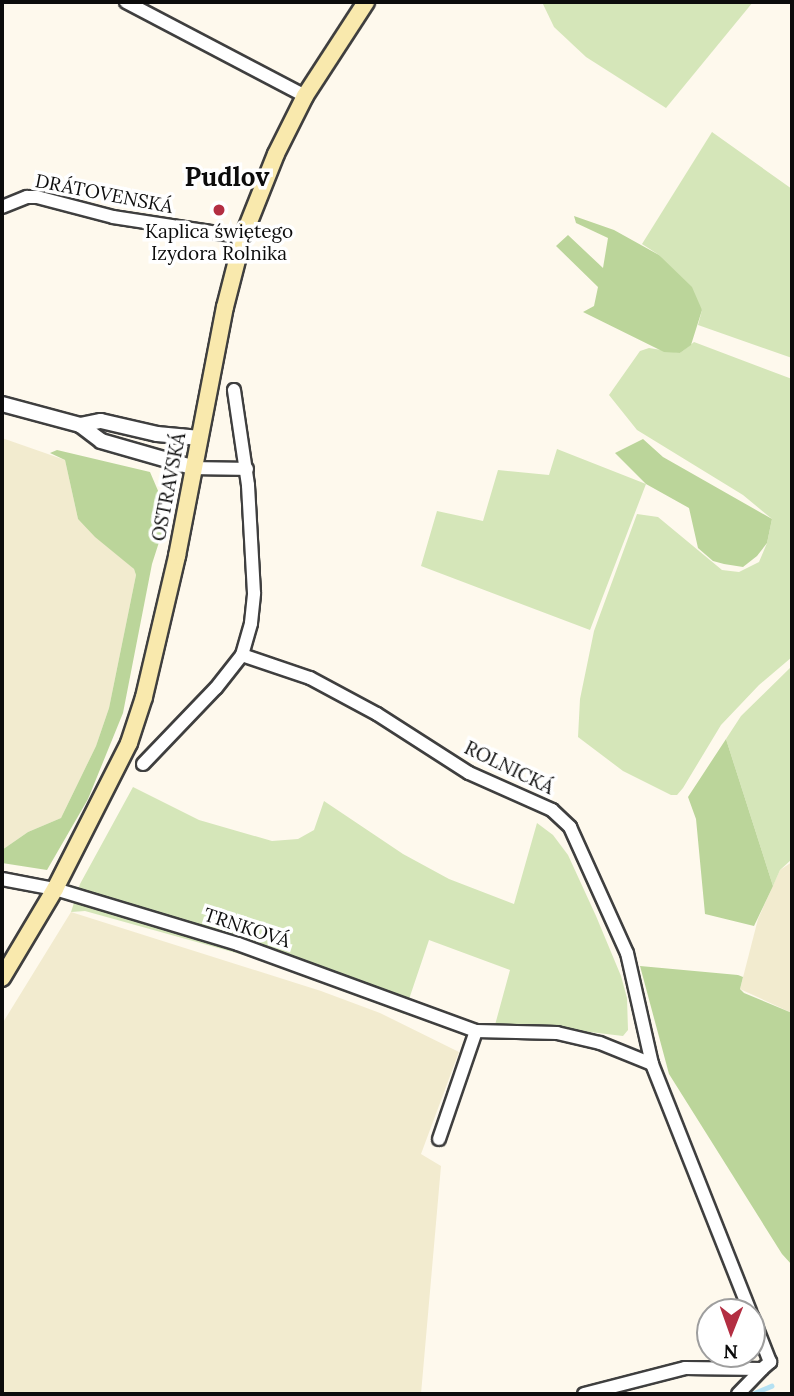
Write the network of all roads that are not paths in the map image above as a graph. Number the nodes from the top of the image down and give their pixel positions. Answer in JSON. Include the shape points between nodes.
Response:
{"nodes":[{"id":1,"x":126,"y":2,"type":"edge"},
{"id":2,"x":366,"y":2,"type":"edge"},
{"id":3,"x":305,"y":96,"type":"junction"},
{"id":4,"x":2,"y":207,"type":"edge"},
{"id":5,"x":243,"y":237,"type":"junction"},
{"id":6,"x":234,"y":390,"type":"dead end"},
{"id":7,"x":2,"y":404,"type":"edge"},
{"id":8,"x":80,"y":425,"type":"junction"},
{"id":9,"x":200,"y":438,"type":"junction"},
{"id":10,"x":195,"y":468,"type":"junction"},
{"id":11,"x":247,"y":469,"type":"junction"},
{"id":12,"x":242,"y":654,"type":"junction"},
{"id":13,"x":143,"y":764,"type":"dead end"},
{"id":14,"x":2,"y":879,"type":"edge"},
{"id":15,"x":55,"y":889,"type":"junction"},
{"id":16,"x":2,"y":978,"type":"edge"},
{"id":17,"x":476,"y":1031,"type":"junction"},
{"id":18,"x":652,"y":1064,"type":"junction"},
{"id":19,"x":439,"y":1139,"type":"dead end"},
{"id":20,"x":745,"y":1298,"type":"edge"},
{"id":21,"x":762,"y":1369,"type":"joint"},
{"id":22,"x":584,"y":1394,"type":"edge"},
{"id":23,"x":738,"y":1394,"type":"edge"}],
"edges":[{"from":1,"to":3,"type":"street"},
{"from":2,"to":3,"type":"main road","name":"OSTRAVSKÁ"},
{"from":3,"to":5,"type":"main road","name":"OSTRAVSKÁ"},
{"from":4,"to":5,"type":"street","name":"DRÁTOVENSKÁ","via":[[37,197],[113,217]]},
{"from":5,"to":9,"type":"main road","name":"OSTRAVSKÁ"},
{"from":6,"to":11,"type":"street"},
{"from":7,"to":8,"type":"street"},
{"from":8,"to":9,"type":"street","via":[[101,422]]},
{"from":8,"to":10,"type":"street","via":[[101,441]]},
{"from":9,"to":10,"type":"main road","name":"OSTRAVSKÁ"},
{"from":10,"to":11,"type":"street"},
{"from":10,"to":15,"type":"main road","name":"OSTRAVSKÁ","via":[[155,652],[129,743]]},
{"from":11,"to":12,"type":"street","via":[[254,593]]},
{"from":12,"to":13,"type":"street"},
{"from":12,"to":18,"type":"street","name":"ROLNICKÁ","via":[[310,678],[469,773],[534,801],[564,820],[574,833],[627,954]]},
{"from":14,"to":15,"type":"street","name":"TRNKOVÁ"},
{"from":15,"to":16,"type":"main road","name":"OSTRAVSKÁ"},
{"from":15,"to":17,"type":"street","name":"TRNKOVÁ","via":[[238,944]]},
{"from":17,"to":18,"type":"street","via":[[557,1033],[600,1042]]},
{"from":17,"to":19,"type":"street"},
{"from":18,"to":20,"type":"street","name":"ROLNICKÁ"},
{"from":21,"to":22,"type":"street","via":[[685,1368]]},
{"from":21,"to":23,"type":"street"}]}
